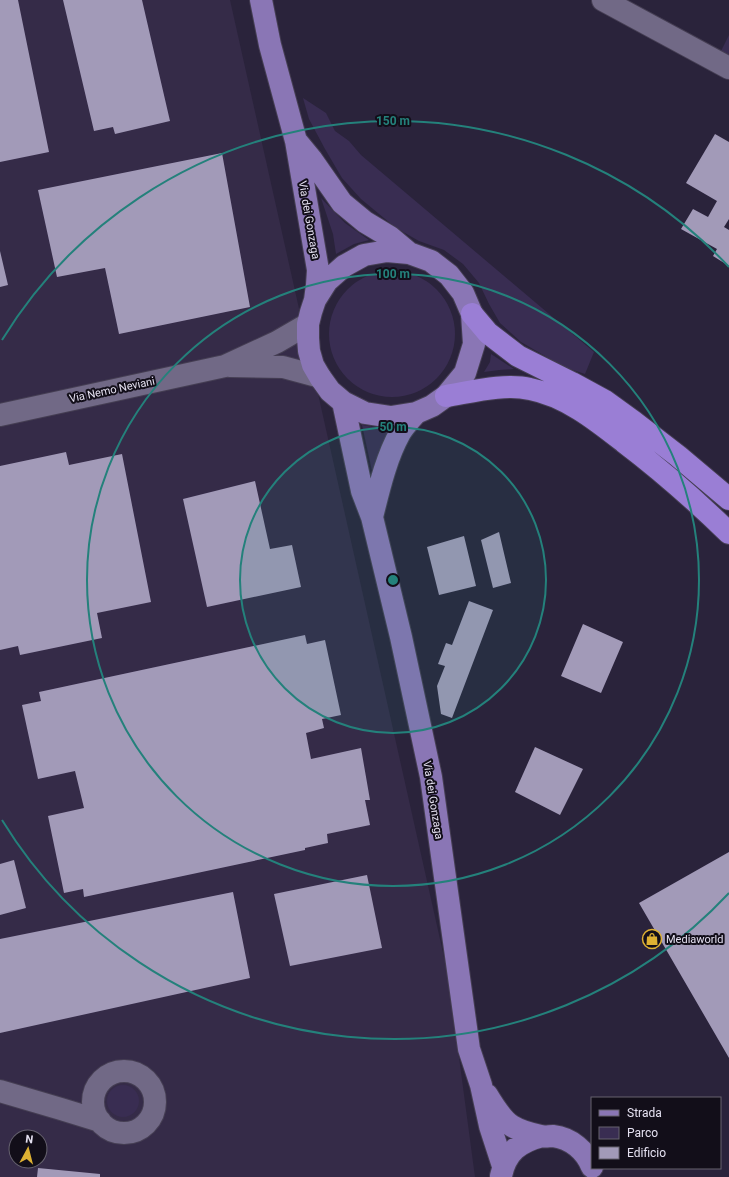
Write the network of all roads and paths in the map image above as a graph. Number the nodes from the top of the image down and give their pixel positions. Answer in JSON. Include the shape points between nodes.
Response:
{"nodes":[{"id":1,"x":261,"y":0,"type":"edge"},
{"id":2,"x":272,"y":0,"type":"edge"},
{"id":3,"x":603,"y":0,"type":"edge"},
{"id":4,"x":270,"y":45,"type":"junction"},
{"id":5,"x":729,"y":68,"type":"edge"},
{"id":6,"x":296,"y":141,"type":"junction"},
{"id":7,"x":409,"y":253,"type":"junction"},
{"id":8,"x":315,"y":300,"type":"junction"},
{"id":9,"x":472,"y":314,"type":"junction"},
{"id":10,"x":308,"y":324,"type":"junction"},
{"id":11,"x":225,"y":366,"type":"junction"},
{"id":12,"x":320,"y":377,"type":"junction"},
{"id":13,"x":446,"y":396,"type":"junction"},
{"id":14,"x":343,"y":402,"type":"junction"},
{"id":15,"x":416,"y":413,"type":"junction"},
{"id":16,"x":0,"y":415,"type":"edge"},
{"id":17,"x":729,"y":499,"type":"edge"},
{"id":18,"x":372,"y":517,"type":"junction"},
{"id":19,"x":729,"y":533,"type":"edge"},
{"id":20,"x":482,"y":1085,"type":"junction"},
{"id":21,"x":0,"y":1091,"type":"edge"},
{"id":22,"x":93,"y":1098,"type":"junction"},
{"id":23,"x":61,"y":1109,"type":"junction"},
{"id":24,"x":100,"y":1121,"type":"junction"},
{"id":25,"x":542,"y":1136,"type":"junction"},
{"id":26,"x":591,"y":1165,"type":"edge"},
{"id":27,"x":502,"y":1172,"type":"edge"}],
"edges":[{"from":1,"to":4,"type":"main road","name":"Via dei Gonzaga"},
{"from":2,"to":4,"type":"street"},
{"from":3,"to":5,"type":"street"},
{"from":4,"to":6,"type":"main road","name":"Via dei Gonzaga"},
{"from":6,"to":7,"type":"main road","name":"Via dei Gonzaga","via":[[342,202]]},
{"from":6,"to":8,"type":"main road","name":"Via dei Gonzaga","via":[[318,270]]},
{"from":7,"to":8,"type":"main road","name":"Via dei Gonzaga","via":[[387,251],[364,255],[344,266],[327,281]]},
{"from":7,"to":9,"type":"main road","name":"Via dei Gonzaga","via":[[431,262],[449,275],[463,293]]},
{"from":8,"to":10,"type":"main road","name":"Via dei Gonzaga"},
{"from":9,"to":13,"type":"main road","name":"Via dei Gonzaga","via":[[474,344],[465,373]]},
{"from":9,"to":17,"type":"highway","via":[[488,333],[518,356],[605,401],[678,456]]},
{"from":10,"to":11,"type":"street","name":"Via Nemo Neviani"},
{"from":10,"to":12,"type":"main road","name":"Via dei Gonzaga","via":[[309,352]]},
{"from":11,"to":12,"type":"street","name":"Via Nemo Neviani","via":[[283,367]]},
{"from":11,"to":16,"type":"street","name":"Via Nemo Neviani"},
{"from":12,"to":14,"type":"main road","name":"Via dei Gonzaga","via":[[330,391]]},
{"from":13,"to":15,"type":"main road","name":"Via dei Gonzaga"},
{"from":13,"to":19,"type":"highway","via":[[503,387],[529,388],[564,400],[657,467]]},
{"from":14,"to":15,"type":"main road","name":"Via dei Gonzaga","via":[[366,413],[391,417]]},
{"from":14,"to":18,"type":"main road","name":"Via dei Gonzaga","via":[[362,491]]},
{"from":15,"to":18,"type":"main road","name":"Via dei Gonzaga","via":[[400,432],[390,454]]},
{"from":18,"to":20,"type":"main road","name":"Via dei Gonzaga","via":[[431,777],[469,1049]]},
{"from":20,"to":25,"type":"main road","name":"Via dei Gonzaga","via":[[495,1108],[511,1125]]},
{"from":20,"to":27,"type":"main road","name":"Via dei Gonzaga"},
{"from":21,"to":23,"type":"street"},
{"from":22,"to":23,"type":"street"},
{"from":22,"to":24,"type":"street","via":[[93,1106]]},
{"from":22,"to":24,"type":"street","via":[[96,1088],[103,1079],[122,1071],[142,1077],[154,1094],[152,1114],[147,1123],[138,1130],[118,1132]]},
{"from":23,"to":24,"type":"street"},
{"from":25,"to":26,"type":"main road","name":"Via dei Gonzaga","via":[[554,1136],[575,1144],[584,1152]]},
{"from":25,"to":27,"type":"main road","name":"Via dei Gonzaga","via":[[529,1139],[519,1146],[510,1155]]}]}
